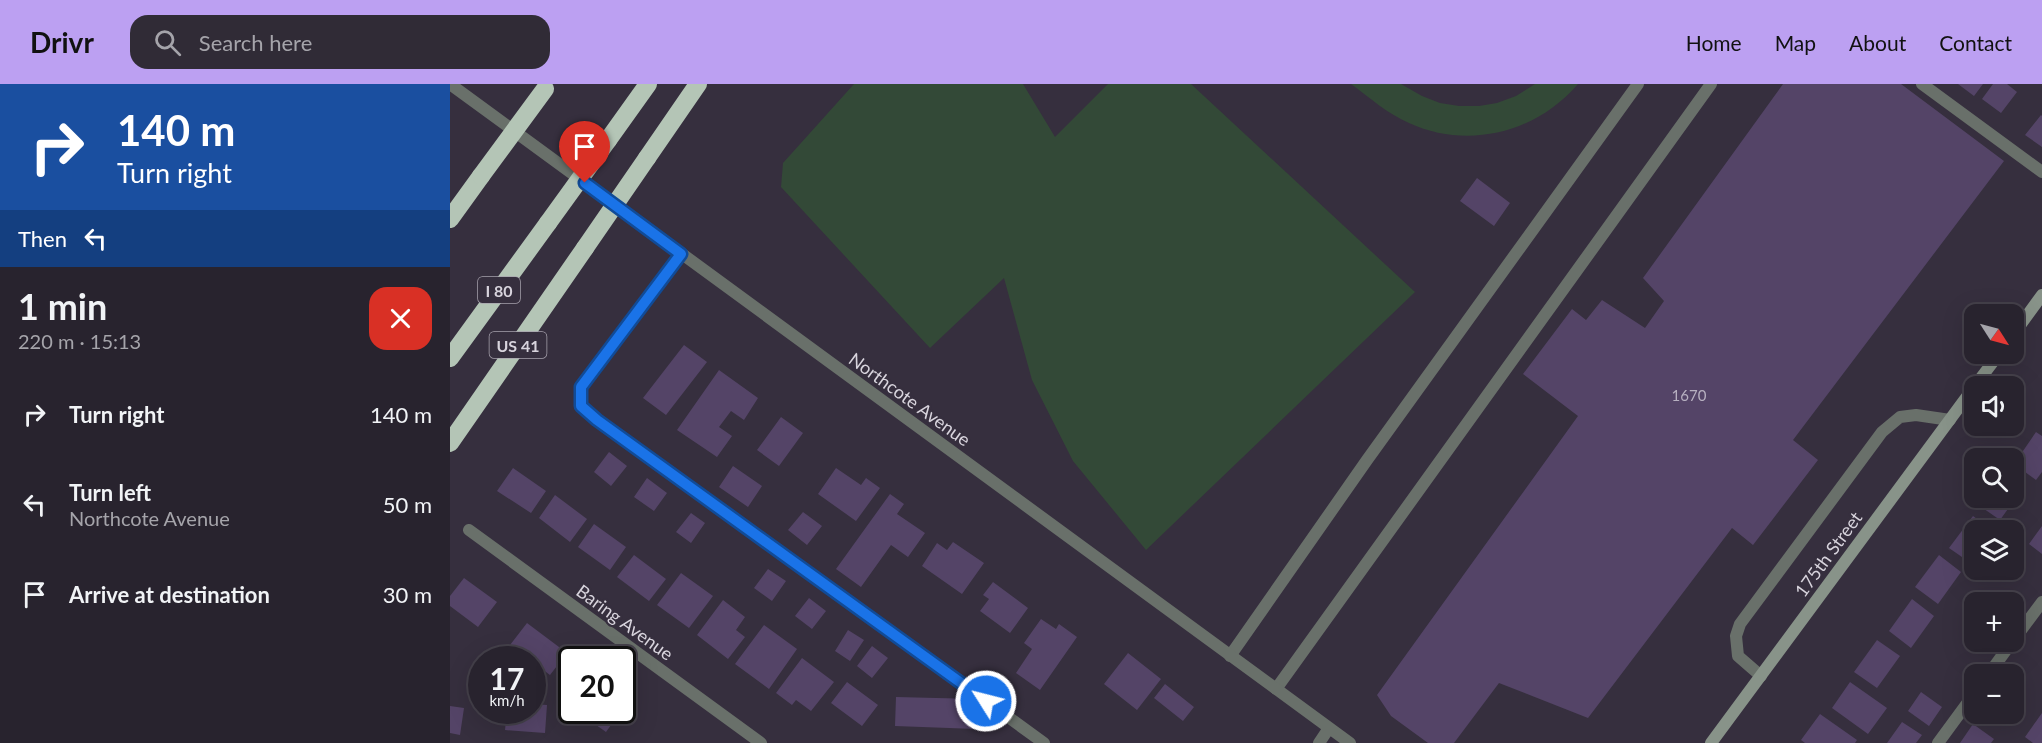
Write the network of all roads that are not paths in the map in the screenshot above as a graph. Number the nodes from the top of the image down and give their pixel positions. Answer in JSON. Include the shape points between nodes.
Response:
{"nodes":[{"id":1,"x":450,"y":84,"type":"edge"},
{"id":2,"x":648,"y":84,"type":"edge"},
{"id":3,"x":698,"y":84,"type":"edge"},
{"id":4,"x":1638,"y":84,"type":"edge"},
{"id":5,"x":1711,"y":84,"type":"edge"},
{"id":6,"x":1922,"y":84,"type":"edge"},
{"id":7,"x":547,"y":86,"type":"edge"},
{"id":8,"x":2042,"y":172,"type":"edge"},
{"id":9,"x":456,"y":207,"type":"edge"},
{"id":10,"x":450,"y":219,"type":"edge"},
{"id":11,"x":681,"y":254,"type":"junction"},
{"id":12,"x":2042,"y":295,"type":"edge"},
{"id":13,"x":2024,"y":320,"type":"edge"},
{"id":14,"x":450,"y":358,"type":"edge"},
{"id":15,"x":1991,"y":364,"type":"edge"},
{"id":16,"x":1982,"y":376,"type":"edge"},
{"id":17,"x":1964,"y":401,"type":"edge"},
{"id":18,"x":1950,"y":420,"type":"junction"},
{"id":19,"x":450,"y":442,"type":"edge"},
{"id":20,"x":469,"y":530,"type":"dead end"},
{"id":21,"x":2042,"y":602,"type":"edge"},
{"id":22,"x":2024,"y":627,"type":"edge"},
{"id":23,"x":2005,"y":652,"type":"edge"},
{"id":24,"x":1230,"y":656,"type":"junction"},
{"id":25,"x":1996,"y":664,"type":"edge"},
{"id":26,"x":1761,"y":676,"type":"junction"},
{"id":27,"x":1276,"y":689,"type":"junction"},
{"id":28,"x":1964,"y":708,"type":"edge"},
{"id":29,"x":1329,"y":728,"type":"junction"},
{"id":30,"x":761,"y":743,"type":"edge"},
{"id":31,"x":1044,"y":743,"type":"edge"},
{"id":32,"x":1319,"y":743,"type":"edge"},
{"id":33,"x":1350,"y":743,"type":"edge"},
{"id":34,"x":1711,"y":743,"type":"edge"},
{"id":35,"x":1938,"y":743,"type":"edge"}],
"edges":[{"from":1,"to":11,"type":"street","name":"Northcote Avenue"},
{"from":2,"to":14,"type":"highway","number":"I 80","bridge":true},
{"from":3,"to":19,"type":"highway","number":"US 41","bridge":true},
{"from":4,"to":24,"type":"street"},
{"from":5,"to":27,"type":"street"},
{"from":6,"to":8,"type":"street"},
{"from":7,"to":9,"type":"highway","bridge":true},
{"from":9,"to":10,"type":"highway"},
{"from":11,"to":24,"type":"street","name":"Northcote Avenue"},
{"from":11,"to":31,"type":"street","via":[[581,387],[581,406]]},
{"from":12,"to":13,"type":"street"},
{"from":15,"to":16,"type":"street","name":"175th Street"},
{"from":17,"to":18,"type":"street","name":"175th Street"},
{"from":18,"to":26,"type":"street","name":"175th Street"},
{"from":18,"to":26,"type":"street","via":[[1900,417],[1882,432],[1740,624],[1736,636],[1738,657]]},
{"from":20,"to":30,"type":"street","name":"Baring Avenue"},
{"from":21,"to":22,"type":"street"},
{"from":23,"to":25,"type":"street"},
{"from":24,"to":27,"type":"street","name":"Northcote Avenue"},
{"from":26,"to":34,"type":"street","name":"175th Street"},
{"from":27,"to":29,"type":"street","name":"Northcote Avenue"},
{"from":28,"to":35,"type":"street"},
{"from":29,"to":32,"type":"street"},
{"from":29,"to":33,"type":"street","name":"Northcote Avenue"}]}
